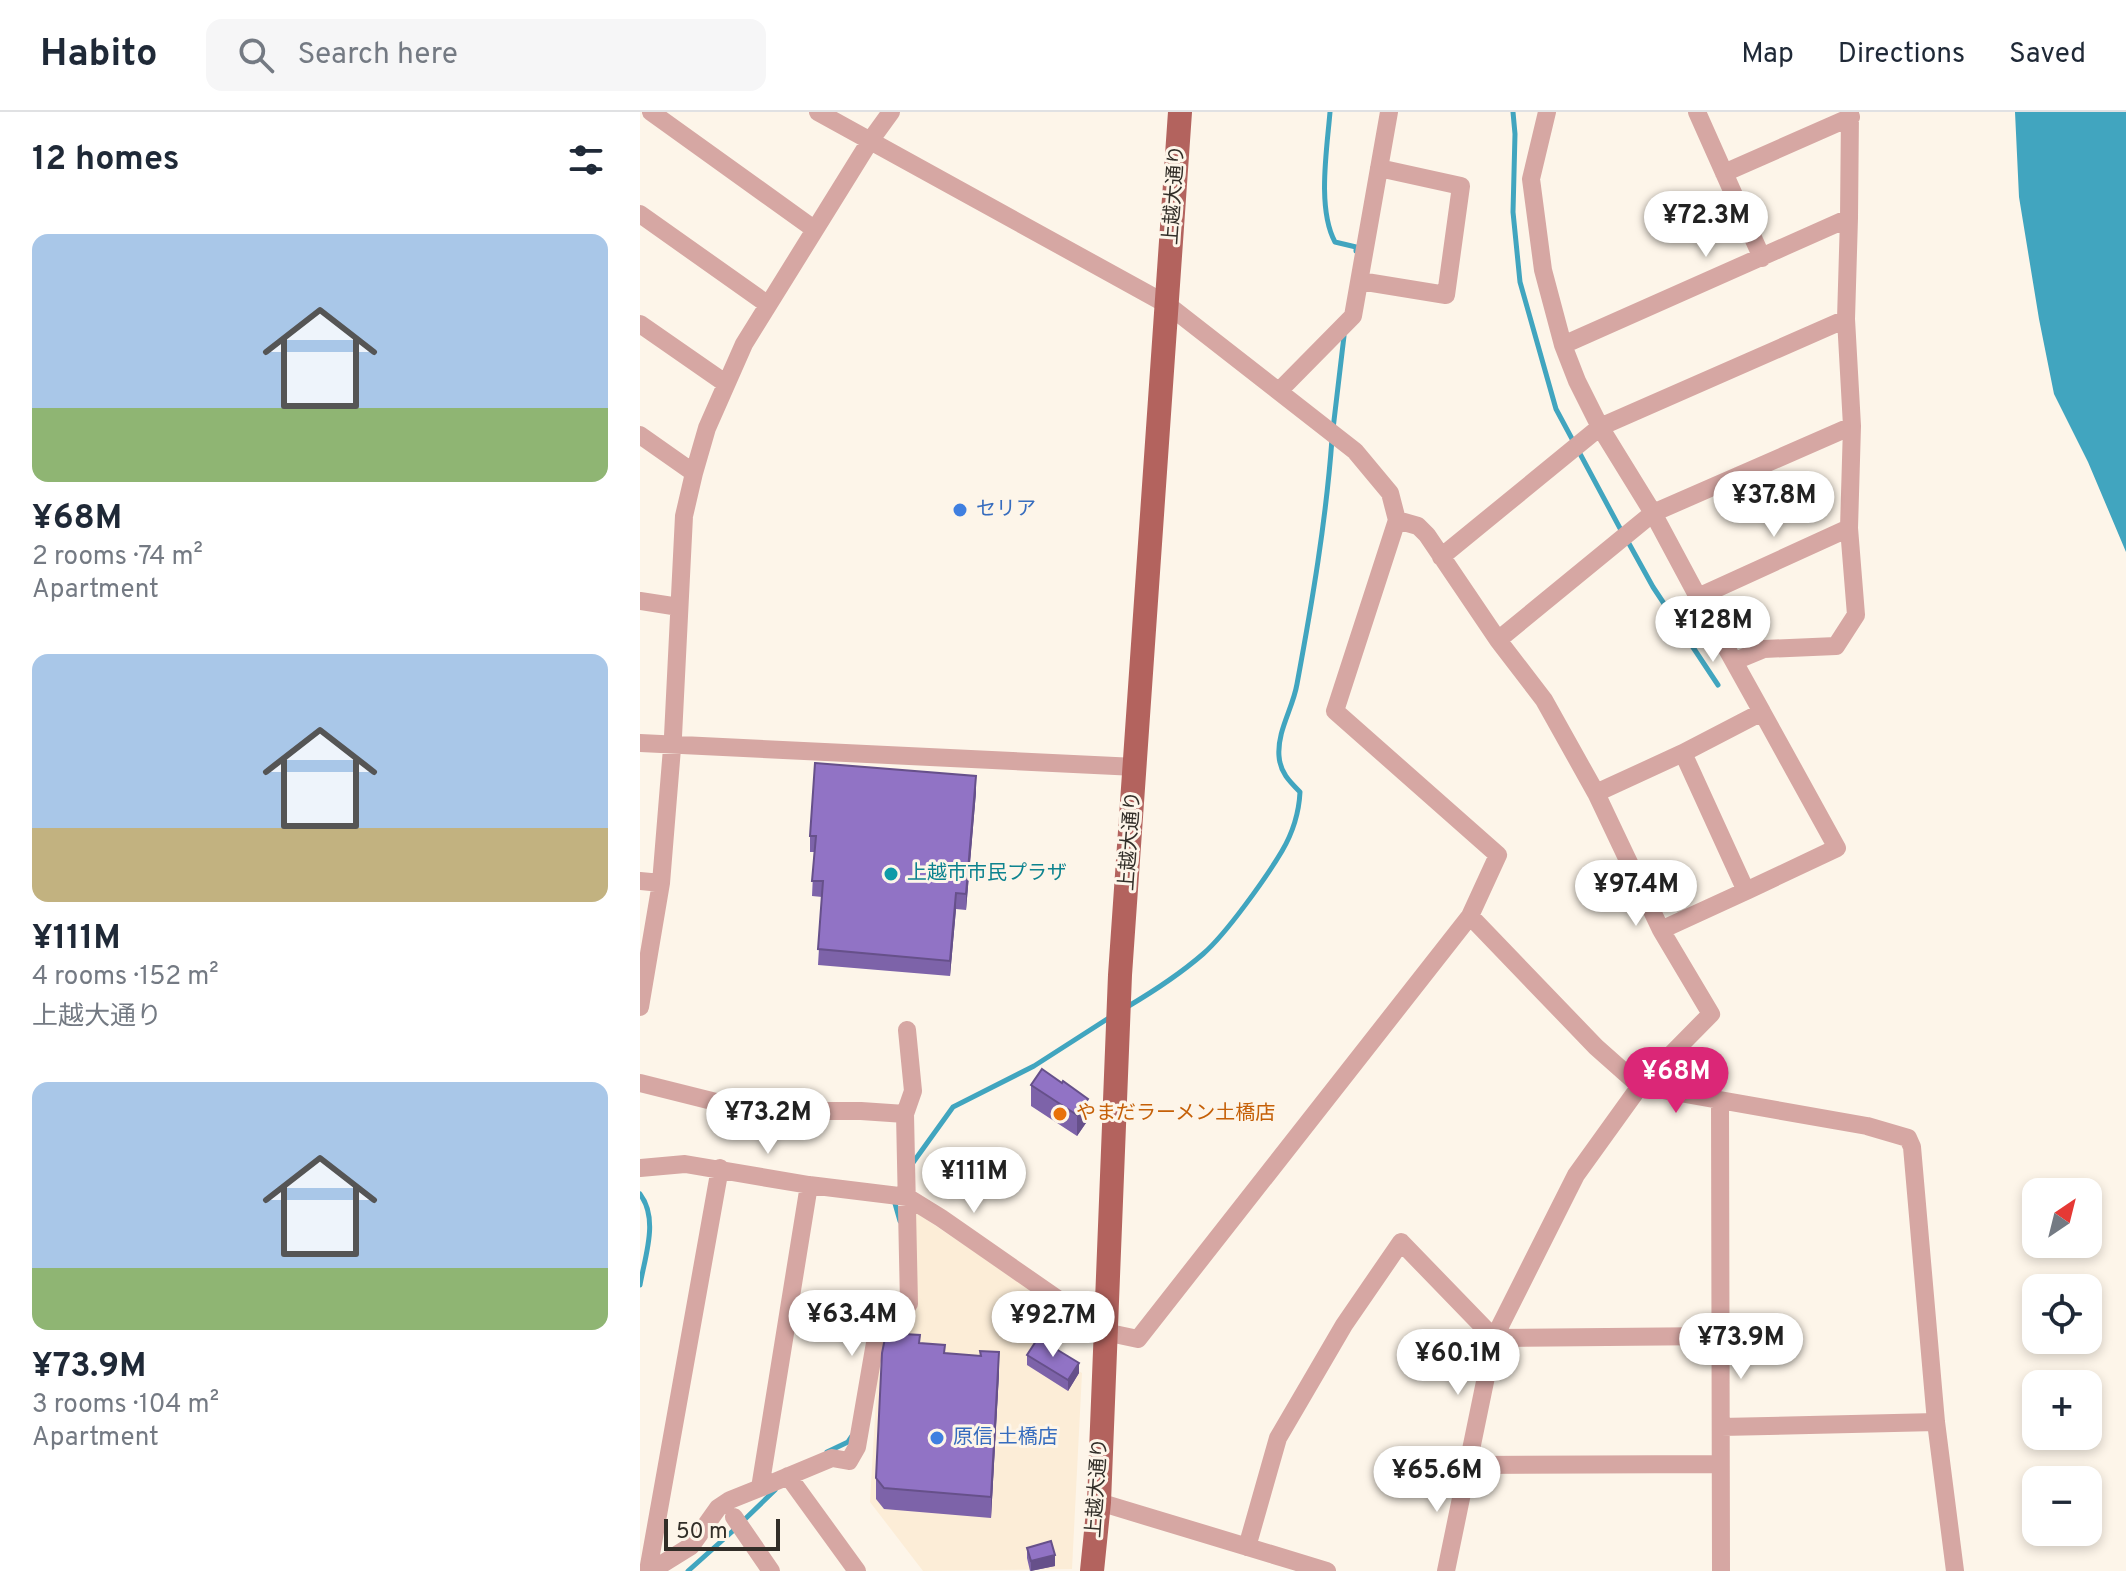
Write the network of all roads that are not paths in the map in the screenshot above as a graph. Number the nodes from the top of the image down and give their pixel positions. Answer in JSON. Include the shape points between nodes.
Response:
{"nodes":[{"id":1,"x":651,"y":112,"type":"edge"},
{"id":2,"x":818,"y":112,"type":"edge"},
{"id":3,"x":891,"y":112,"type":"edge"},
{"id":4,"x":1180,"y":112,"type":"edge"},
{"id":5,"x":1389,"y":112,"type":"edge"},
{"id":6,"x":1547,"y":112,"type":"edge"},
{"id":7,"x":1697,"y":112,"type":"edge"},
{"id":8,"x":1850,"y":114,"type":"edge"},
{"id":9,"x":870,"y":141,"type":"junction"},
{"id":10,"x":1379,"y":168,"type":"junction"},
{"id":11,"x":1724,"y":173,"type":"junction"},
{"id":12,"x":640,"y":214,"type":"edge"},
{"id":13,"x":1849,"y":218,"type":"junction"},
{"id":14,"x":814,"y":229,"type":"junction"},
{"id":15,"x":1762,"y":258,"type":"junction"},
{"id":16,"x":1360,"y":281,"type":"junction"},
{"id":17,"x":767,"y":304,"type":"junction"},
{"id":18,"x":1168,"y":305,"type":"junction"},
{"id":19,"x":1846,"y":319,"type":"junction"},
{"id":20,"x":640,"y":324,"type":"edge"},
{"id":21,"x":1563,"y":345,"type":"junction"},
{"id":22,"x":725,"y":383,"type":"junction"},
{"id":23,"x":1280,"y":390,"type":"junction"},
{"id":24,"x":1852,"y":426,"type":"junction"},
{"id":25,"x":1600,"y":427,"type":"junction"},
{"id":26,"x":640,"y":435,"type":"edge"},
{"id":27,"x":694,"y":473,"type":"junction"},
{"id":28,"x":1653,"y":513,"type":"junction"},
{"id":29,"x":1397,"y":520,"type":"junction"},
{"id":30,"x":1849,"y":528,"type":"junction"},
{"id":31,"x":1441,"y":557,"type":"junction"},
{"id":32,"x":1698,"y":597,"type":"junction"},
{"id":33,"x":640,"y":601,"type":"edge"},
{"id":34,"x":679,"y":607,"type":"junction"},
{"id":35,"x":1498,"y":640,"type":"junction"},
{"id":36,"x":1735,"y":661,"type":"junction"},
{"id":37,"x":1762,"y":712,"type":"junction"},
{"id":38,"x":640,"y":743,"type":"edge"},
{"id":39,"x":672,"y":745,"type":"junction"},
{"id":40,"x":1683,"y":753,"type":"junction"},
{"id":41,"x":1136,"y":767,"type":"junction"},
{"id":42,"x":1596,"y":793,"type":"junction"},
{"id":43,"x":640,"y":881,"type":"edge"},
{"id":44,"x":661,"y":883,"type":"junction"},
{"id":45,"x":1746,"y":891,"type":"junction"},
{"id":46,"x":1470,"y":916,"type":"junction"},
{"id":47,"x":1661,"y":930,"type":"junction"},
{"id":48,"x":640,"y":1007,"type":"edge"},
{"id":49,"x":907,"y":1030,"type":"dead end"},
{"id":50,"x":640,"y":1083,"type":"edge"},
{"id":51,"x":1640,"y":1086,"type":"junction"},
{"id":52,"x":1720,"y":1102,"type":"junction"},
{"id":53,"x":905,"y":1114,"type":"junction"},
{"id":54,"x":640,"y":1168,"type":"edge"},
{"id":55,"x":720,"y":1168,"type":"junction"},
{"id":56,"x":809,"y":1185,"type":"junction"},
{"id":57,"x":907,"y":1197,"type":"junction"},
{"id":58,"x":1105,"y":1332,"type":"junction"},
{"id":59,"x":1718,"y":1336,"type":"junction"},
{"id":60,"x":1494,"y":1338,"type":"junction"},
{"id":61,"x":1936,"y":1422,"type":"junction"},
{"id":62,"x":1721,"y":1427,"type":"junction"},
{"id":63,"x":1720,"y":1464,"type":"junction"},
{"id":64,"x":1469,"y":1465,"type":"junction"},
{"id":65,"x":788,"y":1476,"type":"junction"},
{"id":66,"x":760,"y":1488,"type":"junction"},
{"id":67,"x":1099,"y":1502,"type":"junction"},
{"id":68,"x":734,"y":1517,"type":"dead end"},
{"id":69,"x":1247,"y":1547,"type":"junction"},
{"id":70,"x":650,"y":1571,"type":"edge"},
{"id":71,"x":771,"y":1571,"type":"edge"},
{"id":72,"x":857,"y":1571,"type":"edge"},
{"id":73,"x":1090,"y":1571,"type":"edge"},
{"id":74,"x":1327,"y":1571,"type":"edge"},
{"id":75,"x":1446,"y":1571,"type":"edge"},
{"id":76,"x":1721,"y":1571,"type":"edge"},
{"id":77,"x":1955,"y":1571,"type":"edge"}],
"edges":[{"from":1,"to":14,"type":"street"},
{"from":2,"to":9,"type":"street"},
{"from":3,"to":9,"type":"street"},
{"from":4,"to":18,"type":"main road","name":"上越大通り"},
{"from":5,"to":10,"type":"street"},
{"from":6,"to":21,"type":"street","via":[[1531,179],[1543,270]]},
{"from":7,"to":11,"type":"street"},
{"from":8,"to":11,"type":"street"},
{"from":8,"to":13,"type":"street"},
{"from":9,"to":14,"type":"street"},
{"from":9,"to":18,"type":"street"},
{"from":10,"to":16,"type":"street"},
{"from":10,"to":16,"type":"street","via":[[1461,186],[1446,295]]},
{"from":11,"to":15,"type":"street"},
{"from":12,"to":17,"type":"street"},
{"from":13,"to":15,"type":"street"},
{"from":13,"to":19,"type":"street"},
{"from":14,"to":17,"type":"street"},
{"from":15,"to":21,"type":"street"},
{"from":16,"to":23,"type":"street","via":[[1353,316]]},
{"from":17,"to":22,"type":"street"},
{"from":18,"to":23,"type":"street"},
{"from":18,"to":41,"type":"main road","name":"上越大通り"},
{"from":19,"to":24,"type":"street"},
{"from":19,"to":25,"type":"street"},
{"from":20,"to":22,"type":"street"},
{"from":21,"to":25,"type":"street"},
{"from":22,"to":27,"type":"street"},
{"from":23,"to":29,"type":"street","via":[[1365,462],[1390,493]]},
{"from":24,"to":28,"type":"street"},
{"from":24,"to":30,"type":"street"},
{"from":25,"to":28,"type":"street"},
{"from":25,"to":31,"type":"street"},
{"from":26,"to":27,"type":"street"},
{"from":27,"to":34,"type":"street","via":[[684,516]]},
{"from":28,"to":32,"type":"street"},
{"from":28,"to":35,"type":"street"},
{"from":29,"to":31,"type":"street","via":[[1418,526]]},
{"from":29,"to":46,"type":"street","via":[[1335,711],[1498,855]]},
{"from":30,"to":32,"type":"street"},
{"from":30,"to":36,"type":"street","via":[[1856,615],[1836,646],[1764,649]]},
{"from":31,"to":35,"type":"street"},
{"from":32,"to":36,"type":"street"},
{"from":33,"to":34,"type":"street"},
{"from":34,"to":39,"type":"street"},
{"from":35,"to":42,"type":"street","via":[[1544,700]]},
{"from":36,"to":37,"type":"street"},
{"from":37,"to":40,"type":"street"},
{"from":37,"to":45,"type":"street","via":[[1837,848]]},
{"from":38,"to":39,"type":"street"},
{"from":39,"to":41,"type":"street"},
{"from":39,"to":44,"type":"street"},
{"from":40,"to":42,"type":"street"},
{"from":40,"to":45,"type":"street"},
{"from":41,"to":58,"type":"main road","name":"上越大通り","via":[[1120,975]]},
{"from":42,"to":47,"type":"street"},
{"from":43,"to":44,"type":"street"},
{"from":44,"to":48,"type":"street"},
{"from":45,"to":47,"type":"street"},
{"from":46,"to":51,"type":"street"},
{"from":46,"to":58,"type":"street","via":[[1138,1339]]},
{"from":47,"to":51,"type":"street","via":[[1711,1014]]},
{"from":49,"to":53,"type":"street","via":[[913,1091]]},
{"from":50,"to":53,"type":"street","via":[[752,1111]]},
{"from":51,"to":52,"type":"street"},
{"from":51,"to":60,"type":"street","via":[[1576,1175]]},
{"from":52,"to":59,"type":"street"},
{"from":52,"to":61,"type":"street","via":[[1867,1126],[1908,1138]]},
{"from":53,"to":57,"type":"street"},
{"from":54,"to":55,"type":"street"},
{"from":55,"to":56,"type":"street"},
{"from":55,"to":70,"type":"street"},
{"from":56,"to":57,"type":"street"},
{"from":56,"to":66,"type":"street"},
{"from":57,"to":58,"type":"street"},
{"from":57,"to":65,"type":"street","via":[[909,1304],[876,1337],[857,1447],[849,1461],[832,1458]]},
{"from":58,"to":67,"type":"main road","name":"上越大通り"},
{"from":59,"to":60,"type":"street"},
{"from":59,"to":62,"type":"street"},
{"from":60,"to":64,"type":"street"},
{"from":60,"to":69,"type":"street","via":[[1401,1242],[1344,1325],[1278,1438]]},
{"from":61,"to":62,"type":"street"},
{"from":61,"to":77,"type":"street"},
{"from":62,"to":63,"type":"street"},
{"from":63,"to":64,"type":"street"},
{"from":63,"to":76,"type":"street"},
{"from":64,"to":75,"type":"street"},
{"from":65,"to":66,"type":"street"},
{"from":65,"to":72,"type":"street"},
{"from":66,"to":70,"type":"street","via":[[718,1508],[691,1546]]},
{"from":67,"to":69,"type":"street"},
{"from":67,"to":73,"type":"main road","name":"上越大通り"},
{"from":68,"to":71,"type":"street"},
{"from":69,"to":74,"type":"street"}]}
